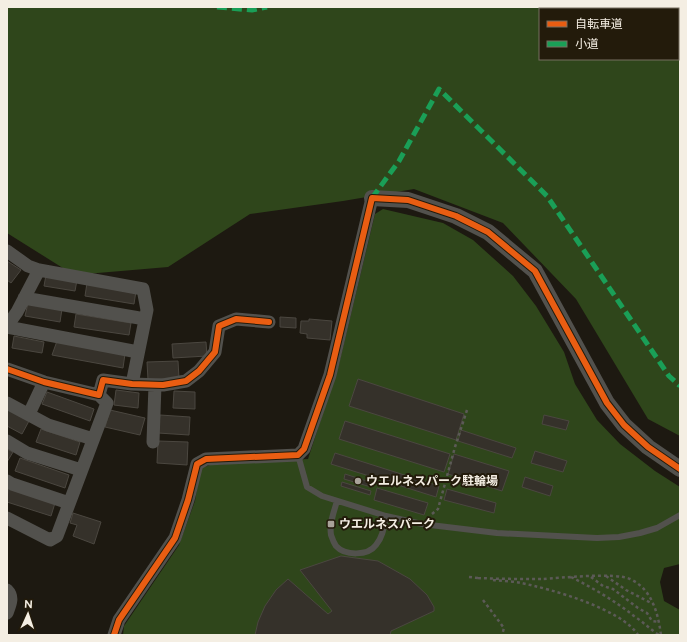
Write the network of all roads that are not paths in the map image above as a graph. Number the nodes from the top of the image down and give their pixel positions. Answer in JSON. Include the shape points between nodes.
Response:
{"nodes":[{"id":1,"x":372,"y":198,"type":"joint"},
{"id":2,"x":7,"y":251,"type":"edge"},
{"id":3,"x":39,"y":270,"type":"junction"},
{"id":4,"x":24,"y":298,"type":"junction"},
{"id":5,"x":12,"y":308,"type":"edge"},
{"id":6,"x":145,"y":319,"type":"junction"},
{"id":7,"x":269,"y":322,"type":"dead end"},
{"id":8,"x":7,"y":326,"type":"edge"},
{"id":9,"x":138,"y":352,"type":"junction"},
{"id":10,"x":7,"y":368,"type":"edge"},
{"id":11,"x":44,"y":382,"type":"junction"},
{"id":12,"x":132,"y":384,"type":"junction"},
{"id":13,"x":155,"y":385,"type":"junction"},
{"id":14,"x":99,"y":395,"type":"junction"},
{"id":15,"x":7,"y":403,"type":"edge"},
{"id":16,"x":28,"y":414,"type":"junction"},
{"id":17,"x":93,"y":440,"type":"junction"},
{"id":18,"x":7,"y":441,"type":"edge"},
{"id":19,"x":153,"y":442,"type":"dead end"},
{"id":20,"x":298,"y":455,"type":"junction"},
{"id":21,"x":680,"y":469,"type":"edge"},
{"id":22,"x":81,"y":470,"type":"junction"},
{"id":23,"x":7,"y":481,"type":"edge"},
{"id":24,"x":337,"y":501,"type":"junction"},
{"id":25,"x":69,"y":503,"type":"junction"},
{"id":26,"x":680,"y":515,"type":"edge"},
{"id":27,"x":386,"y":516,"type":"junction"},
{"id":28,"x":8,"y":522,"type":"edge"},
{"id":29,"x":7,"y":590,"type":"edge"},
{"id":30,"x":7,"y":613,"type":"edge"},
{"id":31,"x":114,"y":635,"type":"edge"}],
"edges":[{"from":1,"to":20,"type":"street","via":[[330,375],[304,449]]},
{"from":1,"to":21,"type":"street","via":[[408,200],[456,216],[488,232],[535,271],[607,403],[624,425],[648,447]]},
{"from":2,"to":3,"type":"street","via":[[28,266]]},
{"from":3,"to":4,"type":"street"},
{"from":3,"to":6,"type":"street","via":[[142,289],[147,310]]},
{"from":4,"to":5,"type":"street"},
{"from":4,"to":6,"type":"street"},
{"from":5,"to":8,"type":"street"},
{"from":6,"to":9,"type":"street"},
{"from":7,"to":13,"type":"street","via":[[236,319],[218,326],[215,352],[199,371],[186,381]]},
{"from":8,"to":9,"type":"street"},
{"from":9,"to":12,"type":"street"},
{"from":10,"to":11,"type":"street"},
{"from":11,"to":14,"type":"street"},
{"from":11,"to":16,"type":"street"},
{"from":12,"to":13,"type":"street"},
{"from":12,"to":14,"type":"street","via":[[103,380]]},
{"from":13,"to":19,"type":"street"},
{"from":14,"to":17,"type":"street","via":[[107,402]]},
{"from":15,"to":16,"type":"street"},
{"from":16,"to":17,"type":"street","via":[[48,425]]},
{"from":17,"to":22,"type":"street"},
{"from":18,"to":22,"type":"street","via":[[28,453]]},
{"from":20,"to":24,"type":"lane","via":[[307,487]]},
{"from":20,"to":31,"type":"street","via":[[206,458],[198,464],[174,538],[119,620]]},
{"from":22,"to":25,"type":"street"},
{"from":23,"to":25,"type":"street"},
{"from":24,"to":27,"type":"lane"},
{"from":24,"to":27,"type":"lane","via":[[331,536],[336,546],[349,552],[363,552],[374,548],[380,540]]},
{"from":25,"to":28,"type":"street","via":[[57,536],[50,540]]},
{"from":26,"to":27,"type":"lane","via":[[657,528],[640,533],[597,538],[496,533]]},
{"from":29,"to":30,"type":"street","via":[[11,597]]}]}
